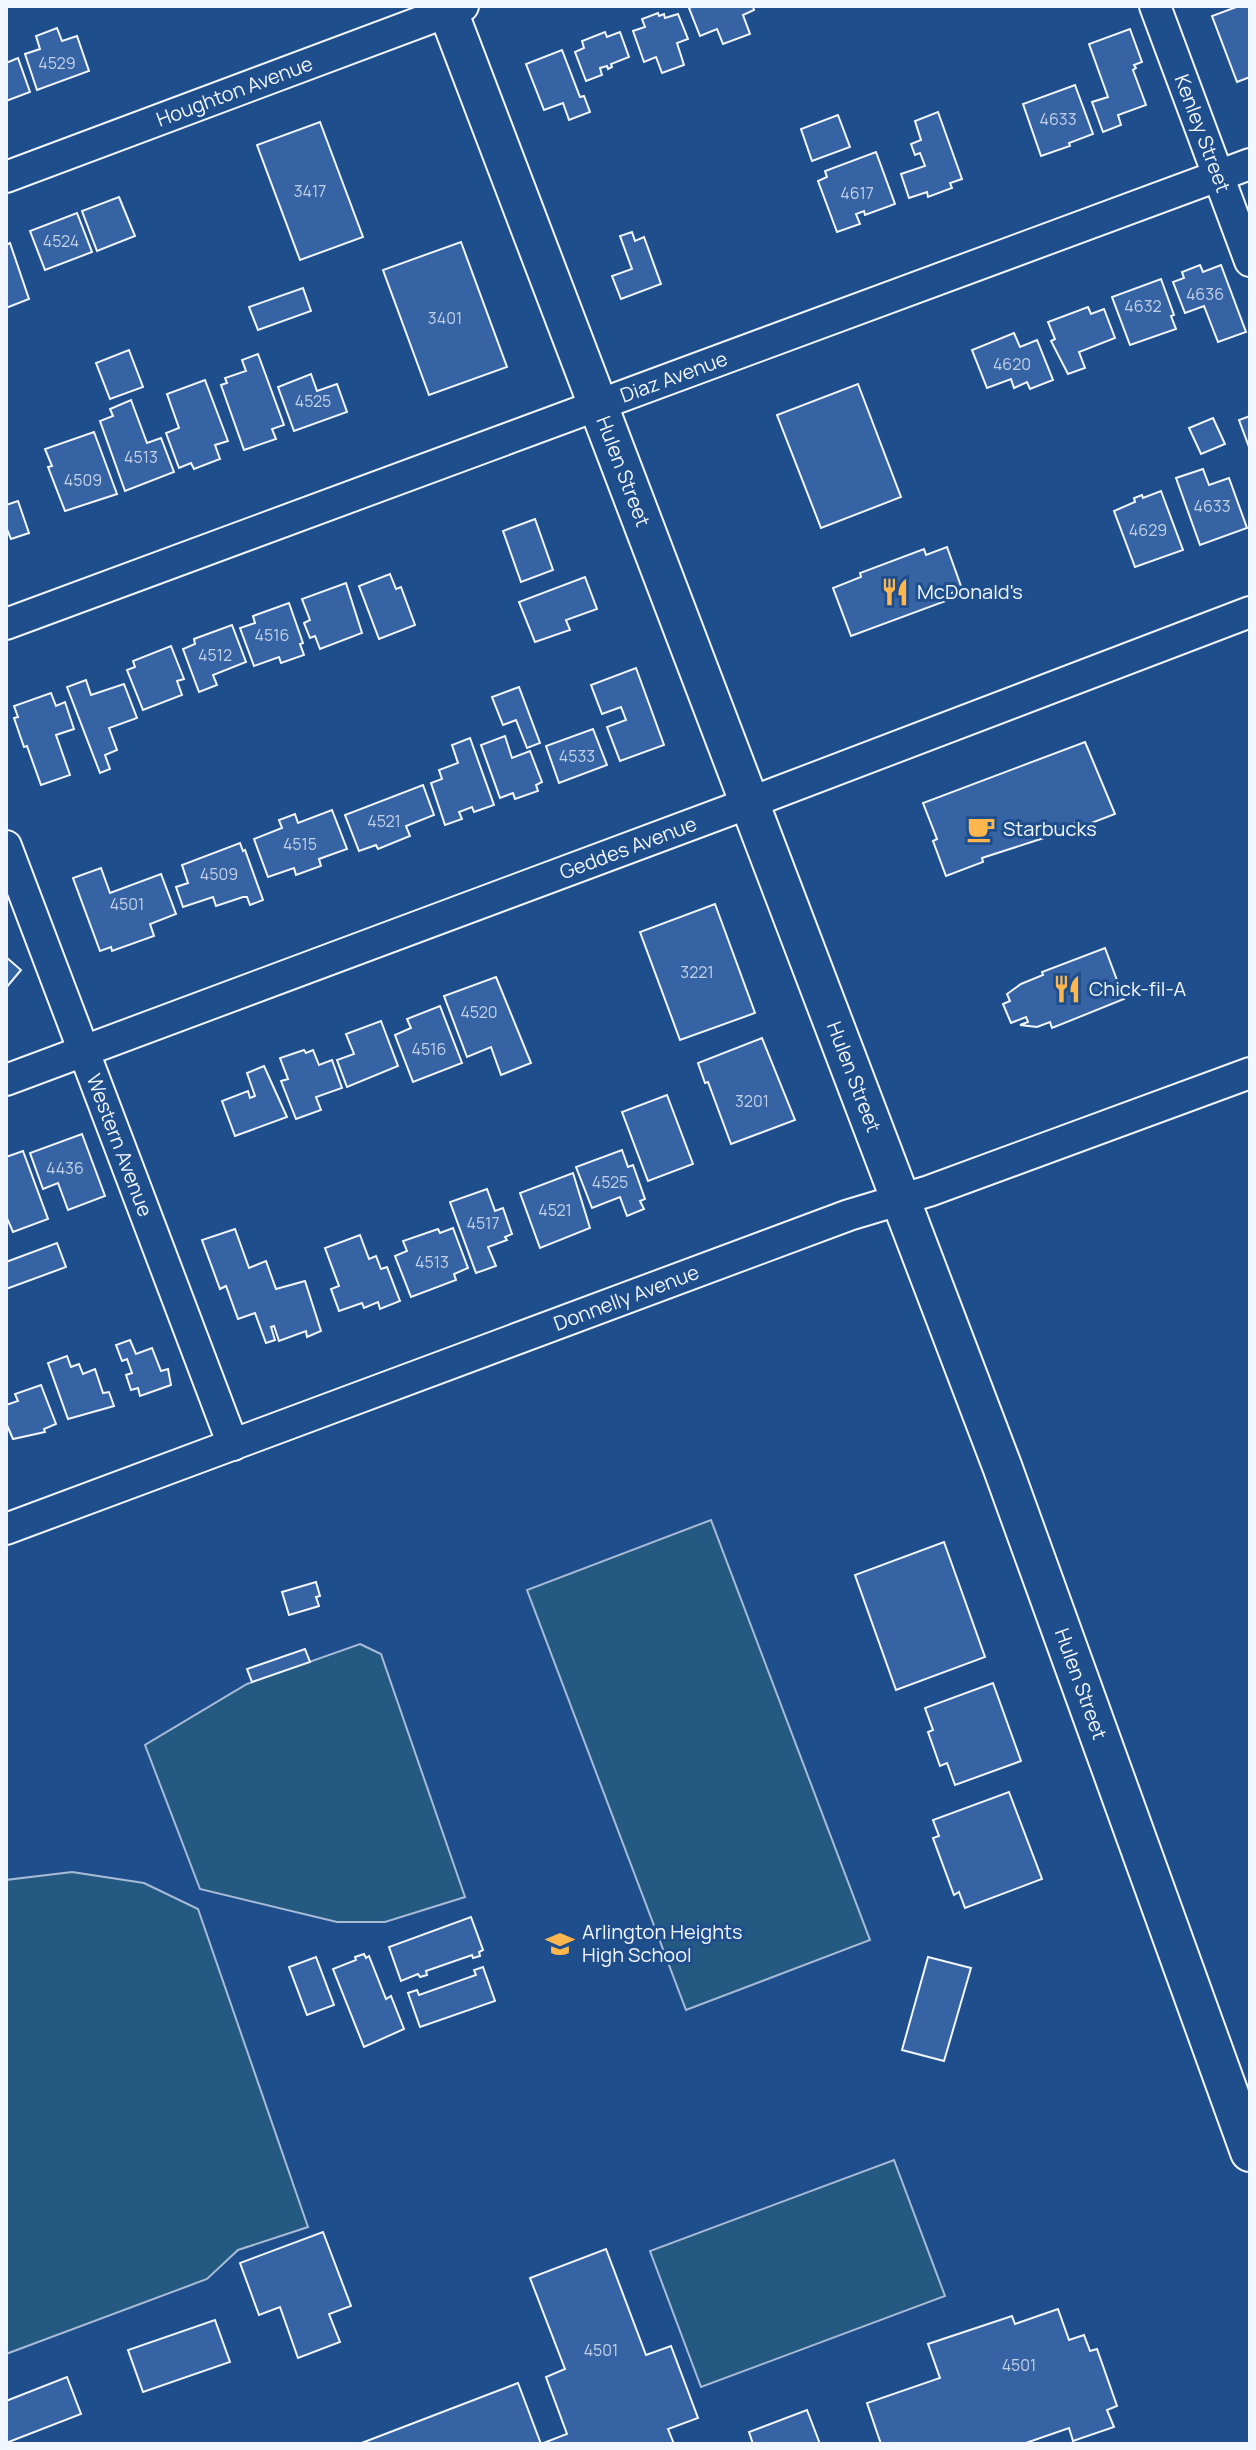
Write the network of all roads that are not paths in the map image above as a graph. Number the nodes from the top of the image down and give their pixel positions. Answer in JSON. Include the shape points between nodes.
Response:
{"nodes":[{"id":1,"x":1155,"y":6,"type":"edge"},
{"id":2,"x":452,"y":8,"type":"edge"},
{"id":3,"x":1250,"y":164,"type":"edge"},
{"id":4,"x":1219,"y":176,"type":"junction"},
{"id":5,"x":6,"y":177,"type":"edge"},
{"id":6,"x":1250,"y":261,"type":"edge"},
{"id":7,"x":598,"y":406,"type":"junction"},
{"id":8,"x":1250,"y":612,"type":"edge"},
{"id":9,"x":6,"y":624,"type":"edge"},
{"id":10,"x":749,"y":803,"type":"junction"},
{"id":11,"x":6,"y":846,"type":"edge"},
{"id":12,"x":84,"y":1052,"type":"junction"},
{"id":13,"x":1250,"y":1073,"type":"edge"},
{"id":14,"x":6,"y":1080,"type":"edge"},
{"id":15,"x":901,"y":1201,"type":"junction"},
{"id":16,"x":233,"y":1445,"type":"junction"},
{"id":17,"x":6,"y":1529,"type":"edge"},
{"id":18,"x":1250,"y":2152,"type":"edge"}],
"edges":[{"from":1,"to":4,"type":"street","name":"Kenley Street"},
{"from":2,"to":5,"type":"street","name":"Houghton Avenue"},
{"from":2,"to":7,"type":"main road","name":"Hulen Street"},
{"from":3,"to":4,"type":"street","name":"Diaz Avenue"},
{"from":4,"to":6,"type":"street","name":"Kenley Street"},
{"from":4,"to":7,"type":"street","name":"Diaz Avenue"},
{"from":7,"to":9,"type":"street","name":"Diaz Avenue"},
{"from":7,"to":10,"type":"main road","name":"Hulen Street"},
{"from":8,"to":10,"type":"street","name":"Geddes Avenue"},
{"from":10,"to":12,"type":"street","name":"Geddes Avenue"},
{"from":10,"to":15,"type":"main road","name":"Hulen Street"},
{"from":11,"to":12,"type":"street","name":"Western Avenue"},
{"from":12,"to":14,"type":"street","name":"Geddes Avenue"},
{"from":12,"to":16,"type":"street","name":"Western Avenue"},
{"from":13,"to":15,"type":"street","name":"Donnelly Avenue"},
{"from":15,"to":16,"type":"street","name":"Donnelly Avenue"},
{"from":15,"to":18,"type":"main road","name":"Hulen Street"},
{"from":16,"to":17,"type":"street","name":"Donnelly Avenue"}]}
